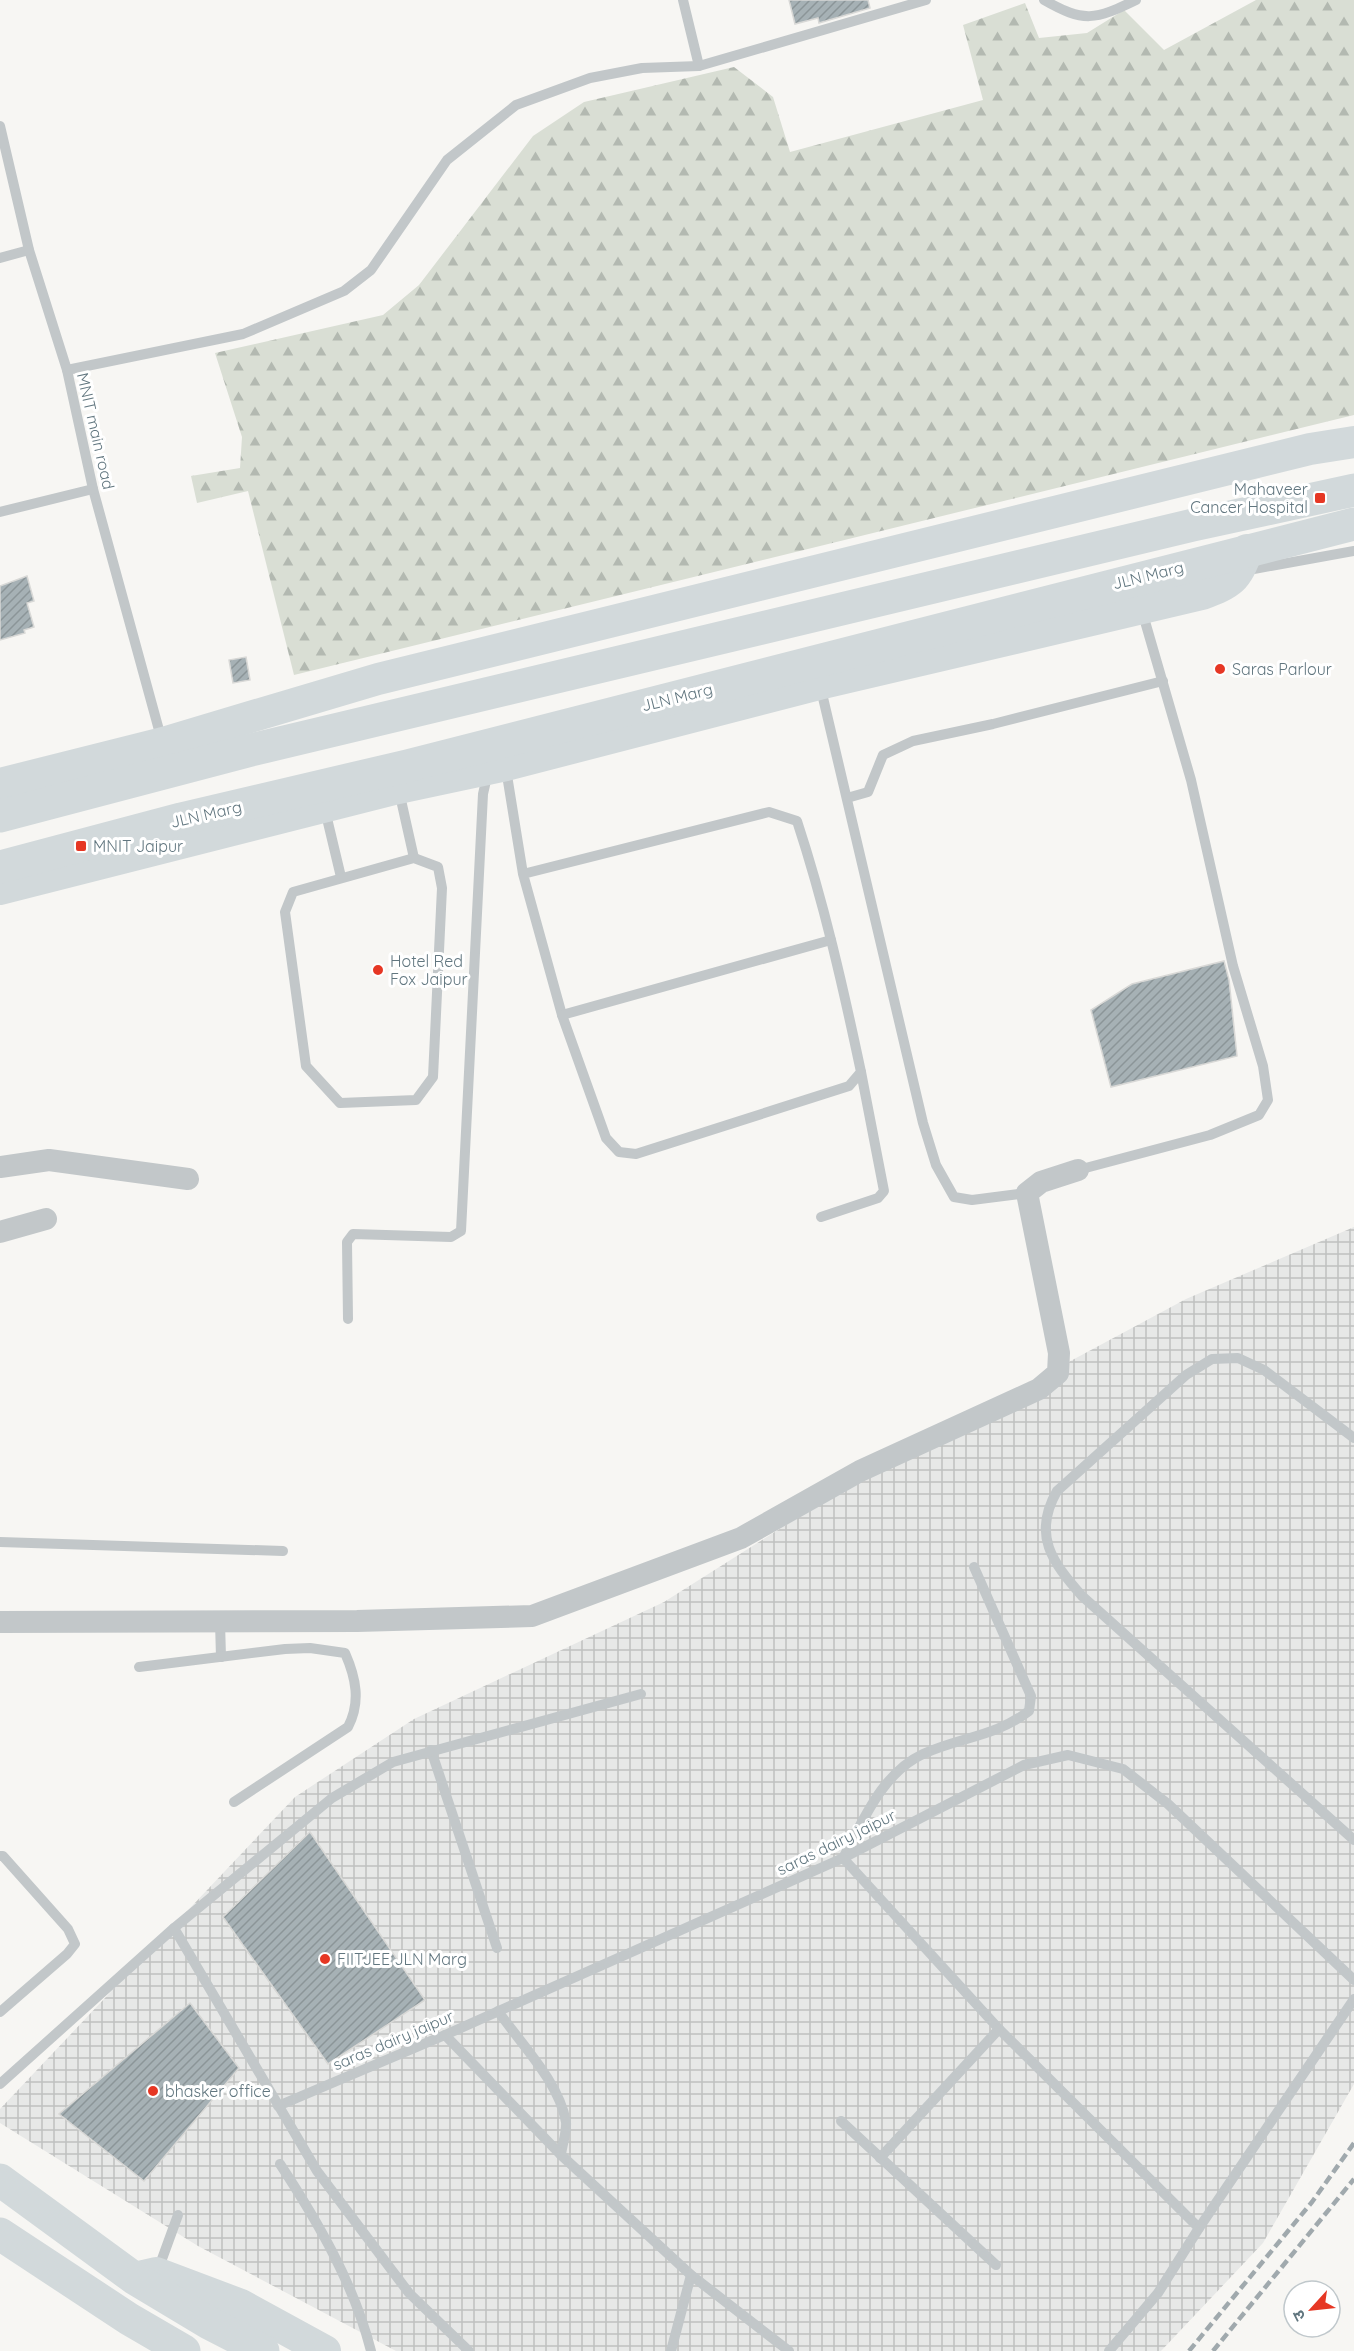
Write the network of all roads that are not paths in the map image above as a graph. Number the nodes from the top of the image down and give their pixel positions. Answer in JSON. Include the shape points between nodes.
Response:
{"nodes":[{"id":1,"x":683,"y":0,"type":"edge"},
{"id":2,"x":926,"y":0,"type":"edge"},
{"id":3,"x":1044,"y":0,"type":"edge"},
{"id":4,"x":1136,"y":0,"type":"edge"},
{"id":5,"x":699,"y":66,"type":"junction"},
{"id":6,"x":0,"y":126,"type":"edge"},
{"id":7,"x":29,"y":250,"type":"junction"},
{"id":8,"x":0,"y":258,"type":"edge"},
{"id":9,"x":67,"y":370,"type":"junction"},
{"id":10,"x":1354,"y":442,"type":"edge"},
{"id":11,"x":93,"y":489,"type":"junction"},
{"id":12,"x":1354,"y":490,"type":"edge"},
{"id":13,"x":0,"y":512,"type":"edge"},
{"id":14,"x":1354,"y":524,"type":"edge"},
{"id":15,"x":1354,"y":550,"type":"edge"},
{"id":16,"x":1243,"y":561,"type":"junction"},
{"id":17,"x":1138,"y":594,"type":"junction"},
{"id":18,"x":817,"y":673,"type":"junction"},
{"id":19,"x":1163,"y":681,"type":"junction"},
{"id":20,"x":497,"y":755,"type":"junction"},
{"id":21,"x":167,"y":758,"type":"junction"},
{"id":22,"x":0,"y":784,"type":"edge"},
{"id":23,"x":398,"y":788,"type":"junction"},
{"id":24,"x":847,"y":798,"type":"junction"},
{"id":25,"x":324,"y":808,"type":"junction"},
{"id":26,"x":0,"y":816,"type":"edge"},
{"id":27,"x":184,"y":830,"type":"junction"},
{"id":28,"x":414,"y":858,"type":"junction"},
{"id":29,"x":0,"y":867,"type":"edge"},
{"id":30,"x":523,"y":874,"type":"junction"},
{"id":31,"x":341,"y":877,"type":"junction"},
{"id":32,"x":0,"y":889,"type":"edge"},
{"id":33,"x":831,"y":940,"type":"junction"},
{"id":34,"x":562,"y":1015,"type":"junction"},
{"id":35,"x":861,"y":1072,"type":"junction"},
{"id":36,"x":0,"y":1167,"type":"edge"},
{"id":37,"x":1078,"y":1170,"type":"joint"},
{"id":38,"x":188,"y":1179,"type":"dead end"},
{"id":39,"x":1027,"y":1193,"type":"junction"},
{"id":40,"x":821,"y":1217,"type":"dead end"},
{"id":41,"x":46,"y":1219,"type":"dead end"},
{"id":42,"x":0,"y":1232,"type":"edge"},
{"id":43,"x":348,"y":1319,"type":"dead end"},
{"id":44,"x":1354,"y":1438,"type":"edge"},
{"id":45,"x":0,"y":1542,"type":"edge"},
{"id":46,"x":283,"y":1551,"type":"dead end"},
{"id":47,"x":974,"y":1567,"type":"dead end"},
{"id":48,"x":0,"y":1622,"type":"edge"},
{"id":49,"x":220,"y":1622,"type":"junction"},
{"id":50,"x":221,"y":1657,"type":"junction"},
{"id":51,"x":138,"y":1667,"type":"dead end"},
{"id":52,"x":641,"y":1694,"type":"dead end"},
{"id":53,"x":431,"y":1750,"type":"junction"},
{"id":54,"x":234,"y":1802,"type":"dead end"},
{"id":55,"x":1354,"y":1840,"type":"edge"},
{"id":56,"x":0,"y":1856,"type":"edge"},
{"id":57,"x":843,"y":1858,"type":"junction"},
{"id":58,"x":174,"y":1928,"type":"junction"},
{"id":59,"x":497,"y":1948,"type":"dead end"},
{"id":60,"x":1354,"y":1980,"type":"edge"},
{"id":61,"x":1354,"y":1999,"type":"edge"},
{"id":62,"x":498,"y":2011,"type":"junction"},
{"id":63,"x":0,"y":2012,"type":"edge"},
{"id":64,"x":999,"y":2030,"type":"junction"},
{"id":65,"x":445,"y":2035,"type":"junction"},
{"id":66,"x":0,"y":2084,"type":"edge"},
{"id":67,"x":278,"y":2106,"type":"junction"},
{"id":68,"x":841,"y":2121,"type":"dead end"},
{"id":69,"x":561,"y":2155,"type":"junction"},
{"id":70,"x":880,"y":2158,"type":"junction"},
{"id":71,"x":280,"y":2164,"type":"dead end"},
{"id":72,"x":0,"y":2180,"type":"edge"},
{"id":73,"x":178,"y":2216,"type":"dead end"},
{"id":74,"x":1199,"y":2228,"type":"junction"},
{"id":75,"x":0,"y":2234,"type":"edge"},
{"id":76,"x":996,"y":2265,"type":"dead end"},
{"id":77,"x":145,"y":2275,"type":"junction"},
{"id":78,"x":691,"y":2275,"type":"junction"},
{"id":79,"x":129,"y":2319,"type":"junction"},
{"id":80,"x":158,"y":2351,"type":"edge"},
{"id":81,"x":184,"y":2351,"type":"edge"},
{"id":82,"x":263,"y":2351,"type":"edge"},
{"id":83,"x":325,"y":2351,"type":"edge"},
{"id":84,"x":371,"y":2351,"type":"edge"},
{"id":85,"x":469,"y":2351,"type":"edge"},
{"id":86,"x":671,"y":2351,"type":"edge"},
{"id":87,"x":789,"y":2351,"type":"edge"},
{"id":88,"x":1109,"y":2351,"type":"edge"}],
"edges":[{"from":1,"to":5,"type":"lane"},
{"from":2,"to":5,"type":"lane"},
{"from":3,"to":4,"type":"lane","via":[[1071,15],[1093,16]]},
{"from":5,"to":9,"type":"lane","via":[[642,68],[600,76],[516,105],[447,160],[371,270],[344,291],[243,334]]},
{"from":6,"to":7,"type":"lane","name":"MNIT main road"},
{"from":7,"to":8,"type":"lane"},
{"from":7,"to":9,"type":"lane","name":"MNIT main road"},
{"from":9,"to":11,"type":"lane","name":"MNIT main road"},
{"from":10,"to":21,"type":"street","via":[[1310,448],[378,679]]},
{"from":11,"to":13,"type":"lane"},
{"from":11,"to":21,"type":"lane","name":"MNIT main road"},
{"from":12,"to":21,"type":"main road","via":[[251,750]]},
{"from":14,"to":16,"type":"main road","name":"JLN Marg"},
{"from":15,"to":16,"type":"lane"},
{"from":16,"to":17,"type":"main road","name":"JLN Marg"},
{"from":17,"to":18,"type":"main road","name":"JLN Marg"},
{"from":17,"to":19,"type":"lane"},
{"from":18,"to":20,"type":"main road","name":"JLN Marg"},
{"from":18,"to":24,"type":"lane"},
{"from":19,"to":24,"type":"lane","via":[[913,741],[883,756],[868,792]]},
{"from":19,"to":37,"type":"lane","via":[[1191,780],[1233,966],[1263,1066],[1268,1100],[1259,1115],[1210,1136]]},
{"from":20,"to":23,"type":"street"},
{"from":20,"to":27,"type":"main road","name":"JLN Marg"},
{"from":20,"to":30,"type":"lane"},
{"from":20,"to":43,"type":"lane","via":[[482,806],[461,1231],[451,1237],[353,1234],[347,1242]]},
{"from":21,"to":22,"type":"street"},
{"from":21,"to":26,"type":"main road"},
{"from":23,"to":25,"type":"street"},
{"from":23,"to":28,"type":"lane"},
{"from":24,"to":39,"type":"lane","via":[[923,1123],[943,1180],[954,1197],[972,1200]]},
{"from":25,"to":27,"type":"street"},
{"from":25,"to":31,"type":"lane"},
{"from":27,"to":29,"type":"main road","name":"JLN Marg"},
{"from":27,"to":32,"type":"street"},
{"from":28,"to":31,"type":"lane"},
{"from":28,"to":31,"type":"lane","via":[[438,867],[442,888],[433,1077],[416,1100],[340,1103],[306,1066],[285,912],[292,892]]},
{"from":30,"to":33,"type":"lane","via":[[769,812],[797,821]]},
{"from":30,"to":34,"type":"lane"},
{"from":33,"to":34,"type":"lane"},
{"from":33,"to":35,"type":"lane"},
{"from":34,"to":35,"type":"lane","via":[[606,1138],[619,1152],[636,1154],[849,1086]]},
{"from":35,"to":40,"type":"lane","via":[[884,1191],[878,1198]]},
{"from":36,"to":38,"type":"street","via":[[49,1160]]},
{"from":37,"to":39,"type":"street","via":[[1041,1182]]},
{"from":39,"to":49,"type":"street","via":[[1059,1353],[1058,1373],[1039,1389],[860,1472],[741,1538],[532,1616]]},
{"from":41,"to":42,"type":"street"},
{"from":44,"to":55,"type":"lane","via":[[1264,1370],[1238,1358],[1212,1359],[1186,1375],[1057,1491],[1046,1510],[1044,1526],[1049,1549],[1061,1572],[1082,1596]]},
{"from":45,"to":46,"type":"lane"},
{"from":47,"to":57,"type":"lane","via":[[1031,1696],[1029,1711],[1011,1725],[922,1754],[904,1767],[879,1792]]},
{"from":48,"to":49,"type":"street"},
{"from":49,"to":50,"type":"lane"},
{"from":50,"to":51,"type":"lane"},
{"from":50,"to":54,"type":"lane","via":[[285,1649],[328,1650],[345,1653],[356,1677],[356,1708],[348,1727]]},
{"from":52,"to":53,"type":"lane"},
{"from":53,"to":58,"type":"lane","via":[[393,1762],[332,1797]]},
{"from":53,"to":59,"type":"lane"},
{"from":56,"to":63,"type":"lane","via":[[68,1929],[75,1944]]},
{"from":57,"to":60,"type":"lane","name":"saras dairy jaipur","via":[[1024,1766],[1068,1755],[1123,1769],[1168,1804]]},
{"from":57,"to":62,"type":"lane","name":"saras dairy jaipur"},
{"from":57,"to":64,"type":"lane"},
{"from":58,"to":66,"type":"lane"},
{"from":58,"to":67,"type":"lane"},
{"from":61,"to":74,"type":"lane"},
{"from":62,"to":65,"type":"lane","name":"saras dairy jaipur"},
{"from":62,"to":69,"type":"lane","via":[[549,2082],[559,2104],[566,2124]]},
{"from":64,"to":70,"type":"lane"},
{"from":64,"to":74,"type":"lane"},
{"from":65,"to":67,"type":"lane","name":"saras dairy jaipur"},
{"from":65,"to":69,"type":"lane"},
{"from":67,"to":85,"type":"lane","via":[[317,2171],[410,2293]]},
{"from":68,"to":70,"type":"lane"},
{"from":69,"to":78,"type":"lane"},
{"from":70,"to":76,"type":"lane"},
{"from":71,"to":84,"type":"lane","via":[[340,2268]]},
{"from":72,"to":77,"type":"main road"},
{"from":73,"to":77,"type":"lane"},
{"from":74,"to":88,"type":"lane","via":[[1158,2293]]},
{"from":75,"to":79,"type":"main road"},
{"from":77,"to":82,"type":"main road","via":[[209,2323]]},
{"from":77,"to":83,"type":"street","via":[[241,2305]]},
{"from":78,"to":86,"type":"lane"},
{"from":78,"to":87,"type":"lane"},
{"from":79,"to":80,"type":"street"},
{"from":79,"to":81,"type":"main road"}]}
